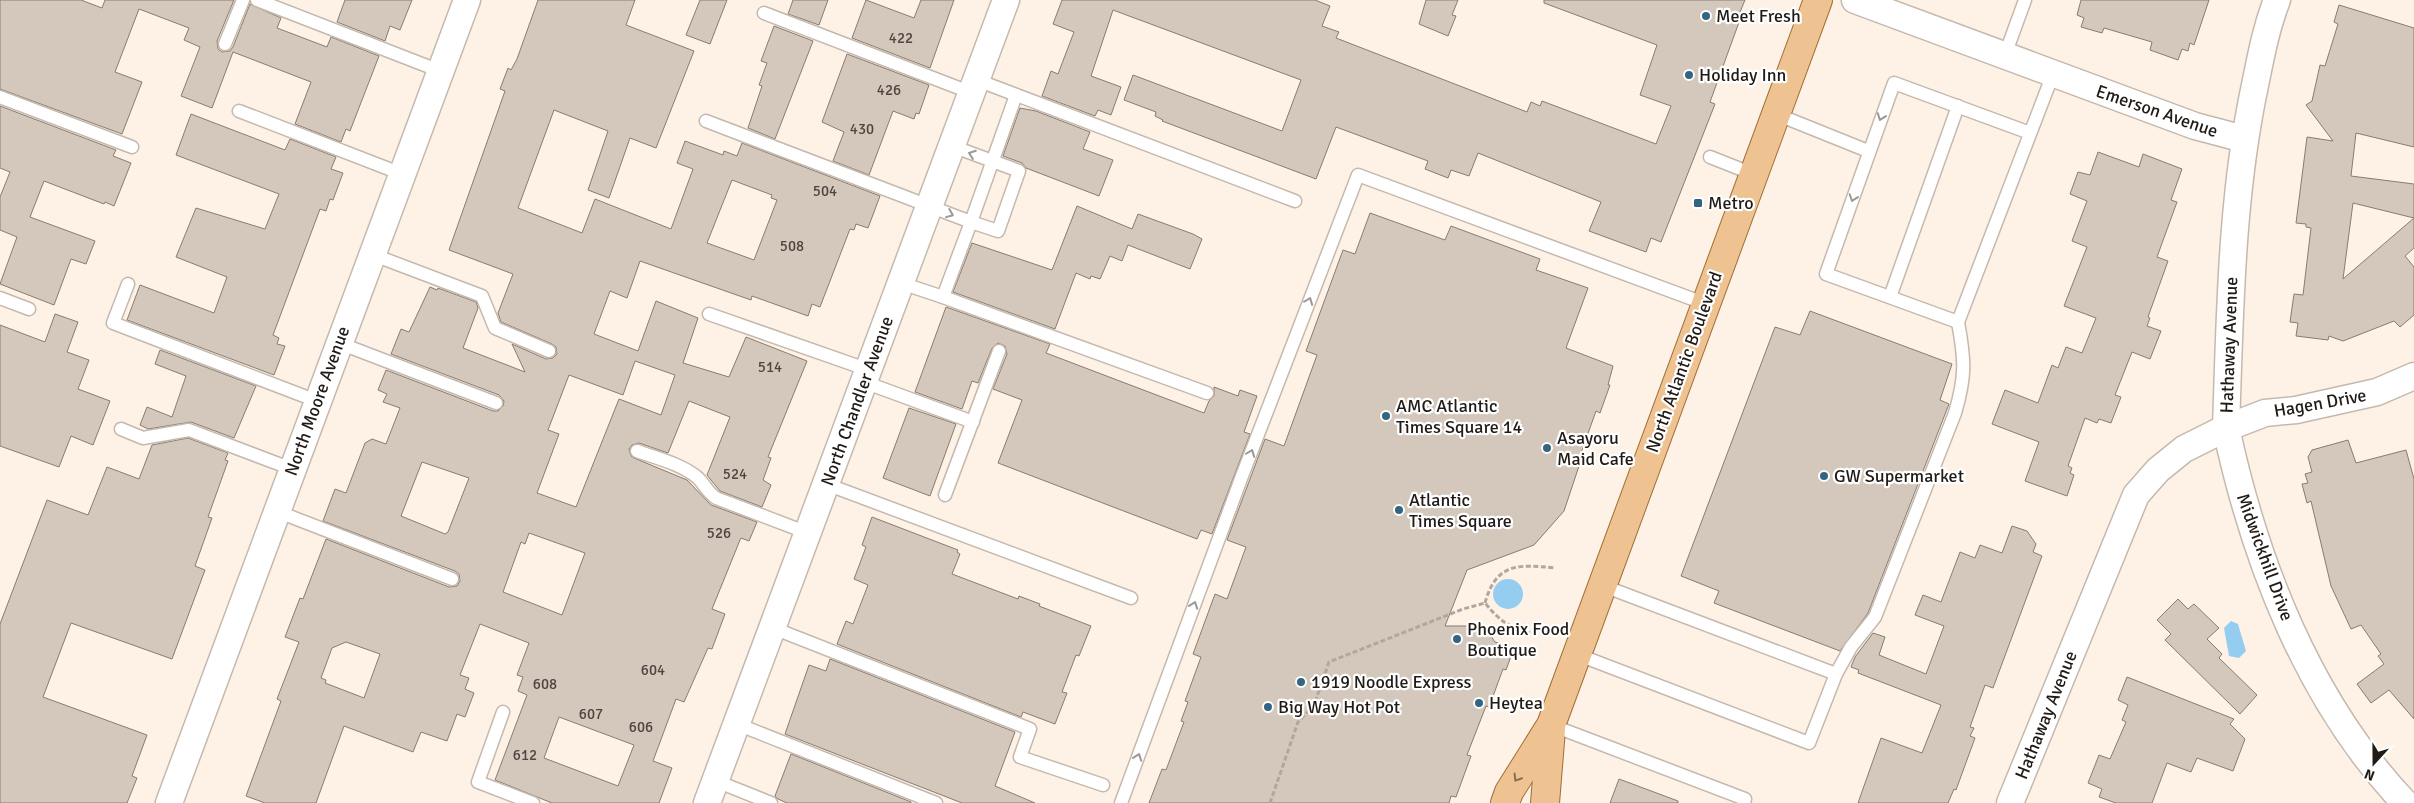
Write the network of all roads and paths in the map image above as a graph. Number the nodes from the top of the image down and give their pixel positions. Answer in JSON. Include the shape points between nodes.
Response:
{"nodes":[{"id":1,"x":242,"y":0,"type":"edge"},
{"id":2,"x":257,"y":0,"type":"edge"},
{"id":3,"x":467,"y":0,"type":"edge"},
{"id":4,"x":1006,"y":0,"type":"edge"},
{"id":5,"x":1818,"y":0,"type":"edge"},
{"id":6,"x":1855,"y":0,"type":"edge"},
{"id":7,"x":2025,"y":0,"type":"edge"},
{"id":8,"x":2277,"y":0,"type":"edge"},
{"id":9,"x":764,"y":13,"type":"dead end"},
{"id":10,"x":224,"y":44,"type":"dead end"},
{"id":11,"x":2005,"y":55,"type":"junction"},
{"id":12,"x":440,"y":72,"type":"junction"},
{"id":13,"x":2062,"y":77,"type":"junction"},
{"id":14,"x":974,"y":86,"type":"junction"},
{"id":15,"x":1016,"y":95,"type":"junction"},
{"id":16,"x":0,"y":97,"type":"edge"},
{"id":17,"x":1958,"y":106,"type":"junction"},
{"id":18,"x":239,"y":112,"type":"dead end"},
{"id":19,"x":1776,"y":114,"type":"junction"},
{"id":20,"x":706,"y":121,"type":"dead end"},
{"id":21,"x":2030,"y":133,"type":"junction"},
{"id":22,"x":2244,"y":139,"type":"junction"},
{"id":23,"x":952,"y":146,"type":"junction"},
{"id":24,"x":132,"y":147,"type":"dead end"},
{"id":25,"x":1868,"y":152,"type":"junction"},
{"id":26,"x":1710,"y":157,"type":"dead end"},
{"id":27,"x":992,"y":161,"type":"junction"},
{"id":28,"x":402,"y":174,"type":"junction"},
{"id":29,"x":1753,"y":174,"type":"junction"},
{"id":30,"x":1296,"y":201,"type":"dead end"},
{"id":31,"x":930,"y":206,"type":"junction"},
{"id":32,"x":971,"y":222,"type":"junction"},
{"id":33,"x":371,"y":254,"type":"junction"},
{"id":34,"x":901,"y":283,"type":"junction"},
{"id":35,"x":128,"y":284,"type":"dead end"},
{"id":36,"x":943,"y":297,"type":"junction"},
{"id":37,"x":1890,"y":297,"type":"junction"},
{"id":38,"x":0,"y":298,"type":"edge"},
{"id":39,"x":1706,"y":304,"type":"junction"},
{"id":40,"x":29,"y":309,"type":"dead end"},
{"id":41,"x":709,"y":314,"type":"dead end"},
{"id":42,"x":1958,"y":322,"type":"junction"},
{"id":43,"x":338,"y":343,"type":"junction"},
{"id":44,"x":549,"y":351,"type":"dead end"},
{"id":45,"x":999,"y":351,"type":"dead end"},
{"id":46,"x":867,"y":376,"type":"junction"},
{"id":47,"x":2414,"y":376,"type":"edge"},
{"id":48,"x":1207,"y":393,"type":"dead end"},
{"id":49,"x":317,"y":401,"type":"junction"},
{"id":50,"x":496,"y":403,"type":"dead end"},
{"id":51,"x":973,"y":422,"type":"junction"},
{"id":52,"x":2226,"y":428,"type":"junction"},
{"id":53,"x":121,"y":429,"type":"dead end"},
{"id":54,"x":637,"y":451,"type":"dead end"},
{"id":55,"x":292,"y":469,"type":"junction"},
{"id":56,"x":826,"y":484,"type":"junction"},
{"id":57,"x":945,"y":495,"type":"dead end"},
{"id":58,"x":276,"y":511,"type":"junction"},
{"id":59,"x":808,"y":533,"type":"junction"},
{"id":60,"x":1555,"y":568,"type":"dead end"},
{"id":61,"x":452,"y":579,"type":"dead end"},
{"id":62,"x":1602,"y":585,"type":"junction"},
{"id":63,"x":1131,"y":598,"type":"dead end"},
{"id":64,"x":1485,"y":604,"type":"junction"},
{"id":65,"x":772,"y":628,"type":"junction"},
{"id":66,"x":1530,"y":633,"type":"dead end"},
{"id":67,"x":1576,"y":654,"type":"junction"},
{"id":68,"x":1836,"y":674,"type":"junction"},
{"id":69,"x":503,"y":712,"type":"dead end"},
{"id":70,"x":737,"y":724,"type":"junction"},
{"id":71,"x":1551,"y":725,"type":"junction"},
{"id":72,"x":1103,"y":785,"type":"dead end"},
{"id":73,"x":712,"y":792,"type":"edge"},
{"id":74,"x":169,"y":803,"type":"edge"},
{"id":75,"x":533,"y":803,"type":"edge"},
{"id":76,"x":771,"y":803,"type":"edge"},
{"id":77,"x":936,"y":803,"type":"edge"},
{"id":78,"x":1121,"y":803,"type":"edge"},
{"id":79,"x":1270,"y":803,"type":"edge"},
{"id":80,"x":1505,"y":803,"type":"edge"},
{"id":81,"x":1545,"y":803,"type":"edge"},
{"id":82,"x":1744,"y":803,"type":"edge"},
{"id":83,"x":2010,"y":803,"type":"edge"},
{"id":84,"x":2406,"y":803,"type":"edge"}],
"edges":[{"from":1,"to":10,"type":"lane"},
{"from":2,"to":12,"type":"lane"},
{"from":3,"to":12,"type":"street","name":"North Moore Avenue"},
{"from":4,"to":14,"type":"street","name":"North Chandler Avenue"},
{"from":5,"to":19,"type":"main road","name":"North Atlantic Boulevard"},
{"from":6,"to":11,"type":"street","name":"Emerson Avenue"},
{"from":7,"to":11,"type":"lane"},
{"from":8,"to":22,"type":"street","name":"Hathaway Avenue","via":[[2268,22]]},
{"from":9,"to":14,"type":"lane"},
{"from":11,"to":13,"type":"street","name":"Emerson Avenue"},
{"from":12,"to":28,"type":"street","name":"North Moore Avenue"},
{"from":13,"to":21,"type":"lane"},
{"from":13,"to":22,"type":"street","name":"Emerson Avenue","via":[[2194,126]]},
{"from":14,"to":15,"type":"lane"},
{"from":14,"to":23,"type":"street","name":"North Chandler Avenue"},
{"from":15,"to":27,"type":"lane"},
{"from":15,"to":30,"type":"lane"},
{"from":16,"to":24,"type":"lane"},
{"from":17,"to":21,"type":"lane"},
{"from":17,"to":25,"type":"lane","one_way":true,"via":[[1894,83]]},
{"from":17,"to":37,"type":"lane"},
{"from":18,"to":28,"type":"lane"},
{"from":19,"to":25,"type":"lane"},
{"from":19,"to":29,"type":"main road","name":"North Atlantic Boulevard"},
{"from":20,"to":31,"type":"lane"},
{"from":21,"to":42,"type":"lane"},
{"from":22,"to":52,"type":"street","name":"Hathaway Avenue","via":[[2233,240]]},
{"from":27,"to":23,"type":"lane","one_way":true},
{"from":23,"to":31,"type":"street","name":"North Chandler Avenue"},
{"from":25,"to":37,"type":"lane","one_way":true,"via":[[1826,274]]},
{"from":26,"to":29,"type":"lane"},
{"from":27,"to":32,"type":"lane"},
{"from":27,"to":32,"type":"lane","via":[[1019,171],[998,231]]},
{"from":28,"to":33,"type":"street","name":"North Moore Avenue"},
{"from":29,"to":39,"type":"main road","name":"North Atlantic Boulevard"},
{"from":31,"to":32,"type":"lane","one_way":true},
{"from":31,"to":34,"type":"street","name":"North Chandler Avenue"},
{"from":32,"to":36,"type":"lane"},
{"from":33,"to":43,"type":"street","name":"North Moore Avenue"},
{"from":33,"to":44,"type":"lane","via":[[482,296],[495,328]]},
{"from":34,"to":36,"type":"lane"},
{"from":34,"to":46,"type":"street","name":"North Chandler Avenue"},
{"from":35,"to":49,"type":"lane","via":[[113,322]]},
{"from":36,"to":48,"type":"lane"},
{"from":37,"to":42,"type":"lane"},
{"from":38,"to":40,"type":"lane"},
{"from":39,"to":62,"type":"main road","name":"North Atlantic Boulevard"},
{"from":78,"to":39,"type":"lane","one_way":true,"via":[[1358,175]]},
{"from":41,"to":46,"type":"lane"},
{"from":42,"to":68,"type":"lane","via":[[1964,354],[1964,383],[1956,413],[1875,617],[1851,647]]},
{"from":43,"to":49,"type":"street","name":"North Moore Avenue"},
{"from":43,"to":50,"type":"lane"},
{"from":45,"to":51,"type":"lane"},
{"from":46,"to":51,"type":"lane"},
{"from":46,"to":56,"type":"street","name":"North Chandler Avenue"},
{"from":47,"to":52,"type":"street","name":"Hagen Drive","via":[[2340,402],[2265,413]]},
{"from":49,"to":55,"type":"street","name":"North Moore Avenue"},
{"from":51,"to":57,"type":"lane"},
{"from":52,"to":83,"type":"street","name":"Hathaway Avenue","via":[[2184,449],[2158,470],[2136,495]]},
{"from":52,"to":84,"type":"street","name":"Midwickhill Drive","via":[[2239,489],[2270,583],[2308,665],[2356,742]]},
{"from":53,"to":55,"type":"lane","via":[[143,438],[189,430]]},
{"from":54,"to":59,"type":"lane","via":[[680,467],[698,479],[716,498]]},
{"from":55,"to":58,"type":"street","name":"North Moore Avenue"},
{"from":56,"to":59,"type":"street","name":"North Chandler Avenue"},
{"from":56,"to":63,"type":"lane"},
{"from":58,"to":61,"type":"lane"},
{"from":58,"to":74,"type":"street","name":"North Moore Avenue"},
{"from":59,"to":65,"type":"street","name":"North Chandler Avenue"},
{"from":60,"to":64,"type":"path","via":[[1527,565],[1509,569],[1490,585]]},
{"from":62,"to":67,"type":"main road","name":"North Atlantic Boulevard"},
{"from":62,"to":68,"type":"lane"},
{"from":64,"to":66,"type":"path","via":[[1511,628]]},
{"from":64,"to":79,"type":"path","via":[[1462,609],[1329,662],[1314,704],[1298,722]]},
{"from":65,"to":70,"type":"street","name":"North Chandler Avenue"},
{"from":65,"to":72,"type":"lane","via":[[1030,729],[1020,757]]},
{"from":67,"to":68,"type":"lane","via":[[1809,744]]},
{"from":67,"to":71,"type":"main road","name":"North Atlantic Boulevard"},
{"from":69,"to":75,"type":"lane","via":[[478,782]]},
{"from":70,"to":73,"type":"street","name":"North Chandler Avenue"},
{"from":70,"to":77,"type":"lane"},
{"from":71,"to":80,"type":"main road","name":"North Atlantic Boulevard","one_way":true,"via":[[1508,792]]},
{"from":71,"to":81,"type":"main road","name":"North Atlantic Boulevard"},
{"from":71,"to":82,"type":"lane","via":[[1745,799]]},
{"from":73,"to":76,"type":"lane"}]}
